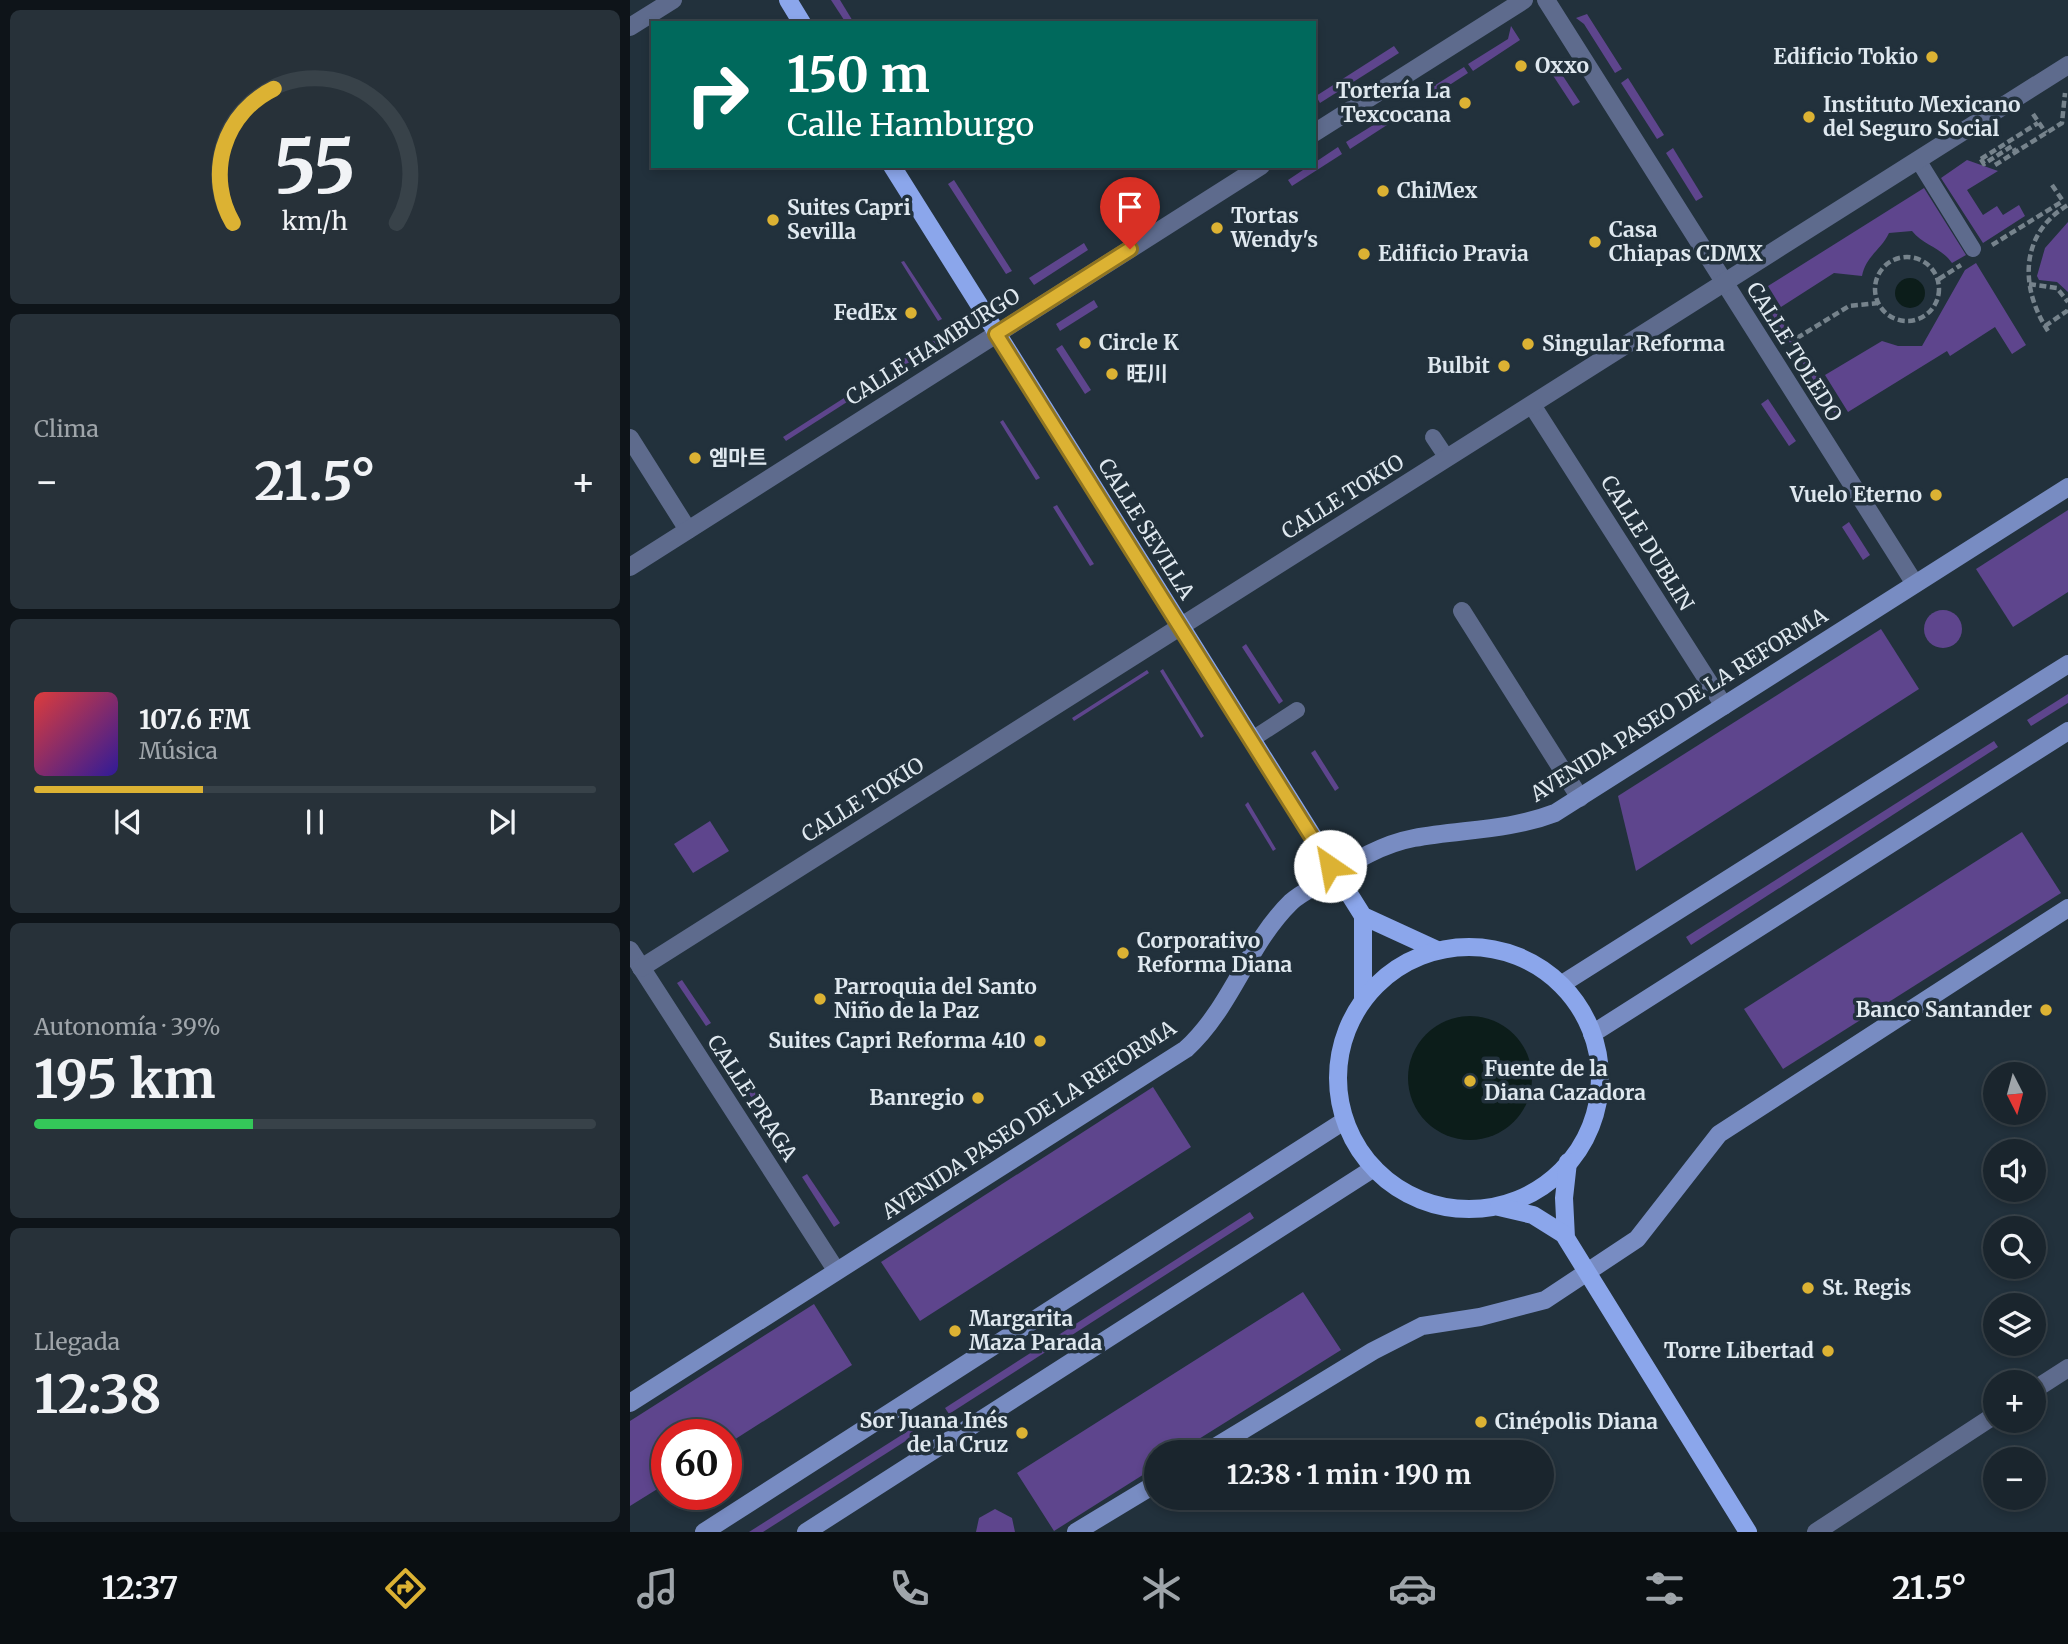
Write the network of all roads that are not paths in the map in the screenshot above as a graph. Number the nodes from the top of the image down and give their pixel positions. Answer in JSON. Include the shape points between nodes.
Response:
{"nodes":[{"id":1,"x":673,"y":0,"type":"edge"},
{"id":2,"x":788,"y":0,"type":"edge"},
{"id":3,"x":1524,"y":0,"type":"edge"},
{"id":4,"x":1546,"y":0,"type":"edge"},
{"id":5,"x":801,"y":21,"type":"edge"},
{"id":6,"x":630,"y":27,"type":"edge"},
{"id":7,"x":2068,"y":65,"type":"edge"},
{"id":8,"x":1316,"y":132,"type":"edge"},
{"id":9,"x":1918,"y":160,"type":"junction"},
{"id":10,"x":893,"y":168,"type":"edge"},
{"id":11,"x":1258,"y":168,"type":"edge"},
{"id":12,"x":1977,"y":252,"type":"road end"},
{"id":13,"x":1723,"y":283,"type":"junction"},
{"id":14,"x":996,"y":334,"type":"junction"},
{"id":15,"x":1532,"y":404,"type":"junction"},
{"id":16,"x":1433,"y":437,"type":"dead end"},
{"id":17,"x":630,"y":438,"type":"edge"},
{"id":18,"x":1447,"y":458,"type":"junction"},
{"id":19,"x":2068,"y":487,"type":"edge"},
{"id":20,"x":688,"y":530,"type":"junction"},
{"id":21,"x":630,"y":567,"type":"edge"},
{"id":22,"x":1915,"y":584,"type":"junction"},
{"id":23,"x":1462,"y":611,"type":"dead end"},
{"id":24,"x":1181,"y":627,"type":"junction"},
{"id":25,"x":2068,"y":664,"type":"edge"},
{"id":26,"x":1724,"y":706,"type":"junction"},
{"id":27,"x":1297,"y":710,"type":"dead end"},
{"id":28,"x":2068,"y":731,"type":"edge"},
{"id":29,"x":1251,"y":740,"type":"junction"},
{"id":30,"x":1580,"y":798,"type":"junction"},
{"id":31,"x":1335,"y":874,"type":"junction"},
{"id":32,"x":2068,"y":908,"type":"edge"},
{"id":33,"x":1363,"y":916,"type":"junction"},
{"id":34,"x":630,"y":950,"type":"edge"},
{"id":35,"x":1437,"y":950,"type":"junction"},
{"id":36,"x":641,"y":968,"type":"junction"},
{"id":37,"x":1562,"y":984,"type":"junction"},
{"id":38,"x":1363,"y":998,"type":"junction"},
{"id":39,"x":1592,"y":1034,"type":"junction"},
{"id":40,"x":1344,"y":1121,"type":"junction"},
{"id":41,"x":1568,"y":1162,"type":"junction"},
{"id":42,"x":1374,"y":1168,"type":"junction"},
{"id":43,"x":1492,"y":1206,"type":"junction"},
{"id":44,"x":1565,"y":1235,"type":"junction"},
{"id":45,"x":836,"y":1270,"type":"junction"},
{"id":46,"x":1586,"y":1271,"type":"junction"},
{"id":47,"x":2068,"y":1368,"type":"edge"},
{"id":48,"x":2046,"y":1382,"type":"edge"},
{"id":49,"x":633,"y":1395,"type":"edge"},
{"id":50,"x":1983,"y":1423,"type":"edge"},
{"id":51,"x":1227,"y":1440,"type":"edge"},
{"id":52,"x":1144,"y":1491,"type":"edge"},
{"id":53,"x":704,"y":1532,"type":"edge"},
{"id":54,"x":806,"y":1532,"type":"edge"},
{"id":55,"x":1076,"y":1532,"type":"edge"},
{"id":56,"x":1748,"y":1532,"type":"edge"},
{"id":57,"x":1816,"y":1532,"type":"edge"}],
"edges":[{"from":1,"to":6,"type":"street"},
{"from":2,"to":5,"type":"main road"},
{"from":3,"to":8,"type":"street"},
{"from":4,"to":13,"type":"street","name":"CALLE TOLEDO"},
{"from":7,"to":9,"type":"street","name":"CALLE TOKIO"},
{"from":9,"to":12,"type":"lane"},
{"from":9,"to":13,"type":"street","name":"CALLE TOKIO"},
{"from":10,"to":14,"type":"main road","name":"CALLE SEVILLA"},
{"from":11,"to":14,"type":"street","name":"CALLE HAMBURGO"},
{"from":13,"to":15,"type":"street","name":"CALLE TOKIO"},
{"from":13,"to":22,"type":"street","name":"CALLE TOLEDO"},
{"from":14,"to":20,"type":"street","name":"CALLE HAMBURGO"},
{"from":14,"to":24,"type":"main road","name":"CALLE SEVILLA"},
{"from":15,"to":18,"type":"street","name":"CALLE TOKIO"},
{"from":15,"to":26,"type":"street","name":"CALLE DUBLIN"},
{"from":16,"to":18,"type":"lane"},
{"from":17,"to":20,"type":"street"},
{"from":18,"to":24,"type":"street","name":"CALLE TOKIO"},
{"from":19,"to":22,"type":"street","name":"AVENIDA PASEO DE LA REFORMA"},
{"from":20,"to":21,"type":"street","name":"CALLE HAMBURGO"},
{"from":22,"to":26,"type":"street","name":"AVENIDA PASEO DE LA REFORMA"},
{"from":23,"to":30,"type":"street"},
{"from":24,"to":29,"type":"main road","name":"CALLE SEVILLA"},
{"from":24,"to":36,"type":"street","name":"CALLE TOKIO"},
{"from":25,"to":37,"type":"street"},
{"from":26,"to":30,"type":"street","name":"AVENIDA PASEO DE LA REFORMA"},
{"from":27,"to":29,"type":"lane"},
{"from":28,"to":39,"type":"street"},
{"from":29,"to":31,"type":"main road","name":"CALLE SEVILLA"},
{"from":30,"to":31,"type":"street","name":"AVENIDA PASEO DE LA REFORMA","via":[[1528,823],[1391,844]]},
{"from":31,"to":33,"type":"main road","name":"CALLE SEVILLA"},
{"from":31,"to":45,"type":"street","name":"AVENIDA PASEO DE LA REFORMA","via":[[1293,901],[1271,926],[1227,1002],[1186,1049]]},
{"from":32,"to":46,"type":"street","via":[[1719,1134],[1637,1239]]},
{"from":33,"to":35,"type":"main road"},
{"from":33,"to":38,"type":"main road"},
{"from":34,"to":36,"type":"street","name":"CALLE PRAGA"},
{"from":35,"to":37,"type":"main road","via":[[1482,946],[1525,958]]},
{"from":35,"to":38,"type":"main road","via":[[1396,967]]},
{"from":36,"to":45,"type":"street","name":"CALLE PRAGA"},
{"from":37,"to":39,"type":"main road","via":[[1588,1020]]},
{"from":38,"to":40,"type":"main road","via":[[1343,1035],[1336,1076]]},
{"from":39,"to":41,"type":"main road","via":[[1601,1063],[1598,1108],[1580,1149]]},
{"from":40,"to":42,"type":"main road","via":[[1361,1156]]},
{"from":40,"to":53,"type":"street"},
{"from":41,"to":43,"type":"main road","via":[[1550,1182],[1513,1202]]},
{"from":41,"to":44,"type":"main road"},
{"from":42,"to":43,"type":"main road","via":[[1391,1185],[1429,1204],[1471,1210]]},
{"from":42,"to":54,"type":"street"},
{"from":43,"to":44,"type":"main road","via":[[1532,1215]]},
{"from":44,"to":46,"type":"main road"},
{"from":45,"to":49,"type":"street","name":"AVENIDA PASEO DE LA REFORMA"},
{"from":46,"to":51,"type":"street","via":[[1545,1300],[1422,1326]]},
{"from":46,"to":56,"type":"main road"},
{"from":47,"to":48,"type":"street"},
{"from":50,"to":57,"type":"street"},
{"from":52,"to":55,"type":"street"}]}
